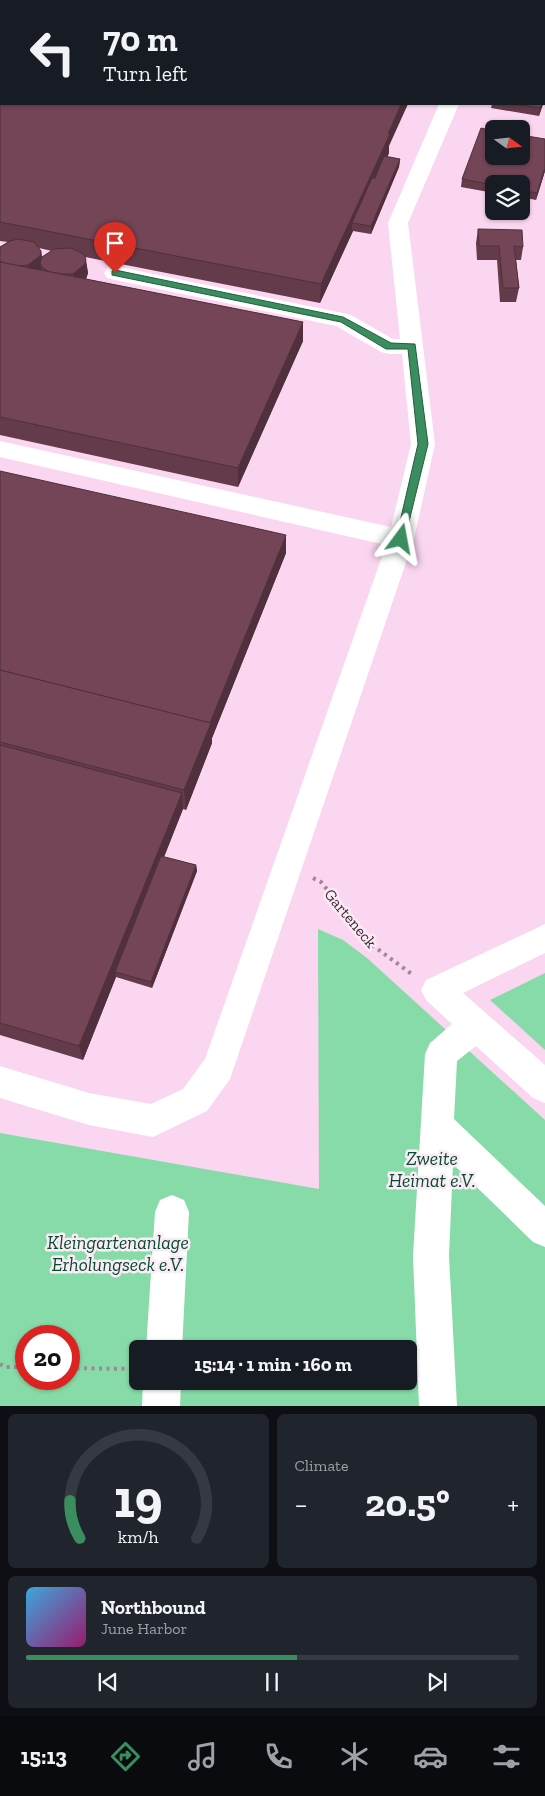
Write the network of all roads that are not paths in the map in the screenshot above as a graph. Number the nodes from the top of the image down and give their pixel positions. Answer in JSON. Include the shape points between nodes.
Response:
{"nodes":[{"id":1,"x":449,"y":105,"type":"edge"},
{"id":2,"x":115,"y":273,"type":"dead end"},
{"id":3,"x":412,"y":346,"type":"junction"},
{"id":4,"x":0,"y":449,"type":"edge"},
{"id":5,"x":401,"y":539,"type":"junction"},
{"id":6,"x":545,"y":938,"type":"edge"},
{"id":7,"x":476,"y":1025,"type":"junction"},
{"id":8,"x":0,"y":1082,"type":"edge"},
{"id":9,"x":545,"y":1087,"type":"edge"},
{"id":10,"x":437,"y":1126,"type":"junction"},
{"id":11,"x":172,"y":1212,"type":"dead end"},
{"id":12,"x":545,"y":1230,"type":"edge"},
{"id":13,"x":165,"y":1340,"type":"edge"},
{"id":14,"x":162,"y":1390,"type":"edge"},
{"id":15,"x":161,"y":1406,"type":"edge"},
{"id":16,"x":438,"y":1406,"type":"edge"}],
"edges":[{"from":1,"to":3,"type":"street","via":[[398,223]]},
{"from":2,"to":3,"type":"street","via":[[343,320],[389,346]]},
{"from":3,"to":5,"type":"street","via":[[423,444]]},
{"from":4,"to":5,"type":"street"},
{"from":5,"to":8,"type":"street","via":[[218,1068],[195,1100],[153,1121],[89,1109]]},
{"from":6,"to":7,"type":"street","via":[[437,990]]},
{"from":7,"to":9,"type":"street"},
{"from":7,"to":10,"type":"street","via":[[441,1054]]},
{"from":10,"to":12,"type":"street"},
{"from":10,"to":16,"type":"street","via":[[431,1256]]},
{"from":11,"to":13,"type":"street"},
{"from":14,"to":15,"type":"street"}]}
